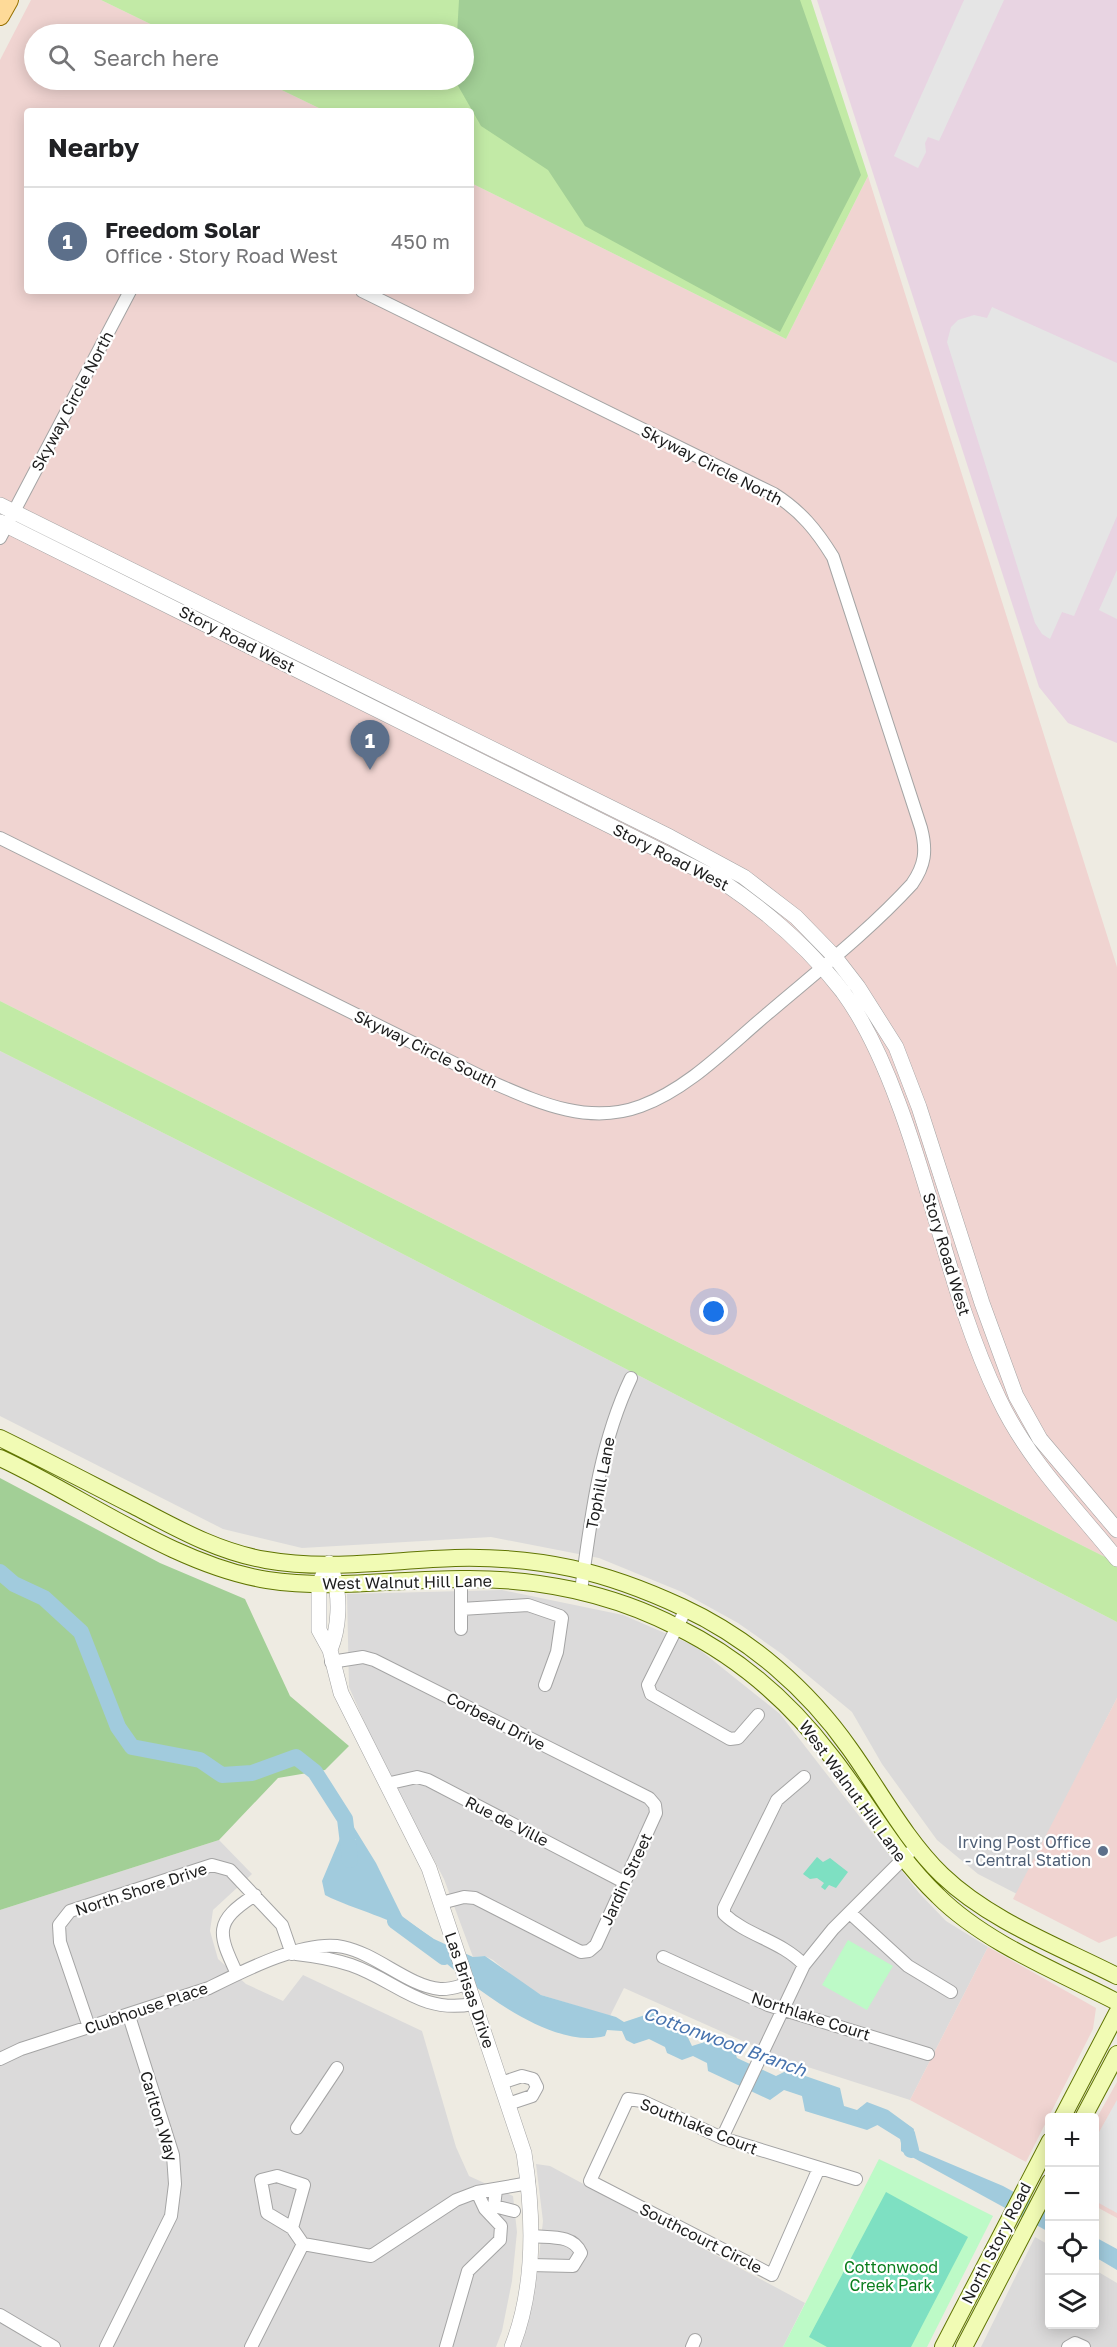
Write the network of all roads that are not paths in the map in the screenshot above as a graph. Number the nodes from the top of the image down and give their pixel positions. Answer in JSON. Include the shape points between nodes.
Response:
{"nodes":[{"id":1,"x":9,"y":0,"type":"edge"},
{"id":2,"x":0,"y":16,"type":"edge"},
{"id":3,"x":128,"y":294,"type":"edge"},
{"id":4,"x":368,"y":294,"type":"edge"},
{"id":5,"x":4,"y":520,"type":"edge"},
{"id":6,"x":557,"y":781,"type":"junction"},
{"id":7,"x":556,"y":798,"type":"junction"},
{"id":8,"x":650,"y":827,"type":"junction"},
{"id":9,"x":0,"y":838,"type":"edge"},
{"id":10,"x":642,"y":841,"type":"junction"},
{"id":11,"x":834,"y":956,"type":"junction"},
{"id":12,"x":821,"y":967,"type":"junction"},
{"id":13,"x":631,"y":1378,"type":"dead end"},
{"id":14,"x":0,"y":1438,"type":"edge"},
{"id":15,"x":0,"y":1458,"type":"edge"},
{"id":16,"x":1117,"y":1530,"type":"edge"},
{"id":17,"x":1117,"y":1559,"type":"edge"},
{"id":18,"x":329,"y":1563,"type":"junction"},
{"id":19,"x":584,"y":1570,"type":"junction"},
{"id":20,"x":461,"y":1579,"type":"junction"},
{"id":21,"x":319,"y":1584,"type":"junction"},
{"id":22,"x":337,"y":1585,"type":"junction"},
{"id":23,"x":581,"y":1591,"type":"junction"},
{"id":24,"x":461,"y":1609,"type":"junction"},
{"id":25,"x":686,"y":1609,"type":"junction"},
{"id":26,"x":677,"y":1627,"type":"junction"},
{"id":27,"x":461,"y":1629,"type":"dead end"},
{"id":28,"x":331,"y":1656,"type":"junction"},
{"id":29,"x":545,"y":1685,"type":"dead end"},
{"id":30,"x":782,"y":1700,"type":"junction"},
{"id":31,"x":758,"y":1715,"type":"dead end"},
{"id":32,"x":844,"y":1742,"type":"junction"},
{"id":33,"x":804,"y":1777,"type":"dead end"},
{"id":34,"x":386,"y":1784,"type":"junction"},
{"id":35,"x":655,"y":1804,"type":"joint"},
{"id":36,"x":917,"y":1847,"type":"junction"},
{"id":37,"x":902,"y":1859,"type":"junction"},
{"id":38,"x":624,"y":1882,"type":"junction"},
{"id":39,"x":255,"y":1895,"type":"junction"},
{"id":40,"x":441,"y":1903,"type":"junction"},
{"id":41,"x":850,"y":1913,"type":"junction"},
{"id":42,"x":292,"y":1954,"type":"junction"},
{"id":43,"x":663,"y":1957,"type":"dead end"},
{"id":44,"x":1082,"y":1958,"type":"junction"},
{"id":45,"x":1117,"y":1961,"type":"edge"},
{"id":46,"x":804,"y":1965,"type":"junction"},
{"id":47,"x":237,"y":1974,"type":"junction"},
{"id":48,"x":1117,"y":1976,"type":"edge"},
{"id":49,"x":467,"y":1984,"type":"junction"},
{"id":50,"x":951,"y":1992,"type":"dead end"},
{"id":51,"x":1117,"y":2002,"type":"edge"},
{"id":52,"x":473,"y":2004,"type":"junction"},
{"id":53,"x":782,"y":2008,"type":"junction"},
{"id":54,"x":1117,"y":2013,"type":"edge"},
{"id":55,"x":129,"y":2016,"type":"junction"},
{"id":56,"x":89,"y":2027,"type":"junction"},
{"id":57,"x":928,"y":2054,"type":"dead end"},
{"id":58,"x":1117,"y":2054,"type":"edge"},
{"id":59,"x":0,"y":2060,"type":"edge"},
{"id":60,"x":337,"y":2068,"type":"dead end"},
{"id":61,"x":501,"y":2083,"type":"junction"},
{"id":62,"x":1071,"y":2102,"type":"junction"},
{"id":63,"x":508,"y":2104,"type":"junction"},
{"id":64,"x":1065,"y":2113,"type":"edge"},
{"id":65,"x":1084,"y":2113,"type":"edge"},
{"id":66,"x":1086,"y":2113,"type":"edge"},
{"id":67,"x":297,"y":2128,"type":"dead end"},
{"id":68,"x":722,"y":2138,"type":"junction"},
{"id":69,"x":1045,"y":2150,"type":"edge"},
{"id":70,"x":819,"y":2168,"type":"junction"},
{"id":71,"x":856,"y":2179,"type":"dead end"},
{"id":72,"x":590,"y":2181,"type":"joint"},
{"id":73,"x":529,"y":2183,"type":"junction"},
{"id":74,"x":496,"y":2190,"type":"junction"},
{"id":75,"x":1045,"y":2191,"type":"edge"},
{"id":76,"x":477,"y":2192,"type":"junction"},
{"id":77,"x":530,"y":2209,"type":"junction"},
{"id":78,"x":514,"y":2211,"type":"junction"},
{"id":79,"x":496,"y":2219,"type":"junction"},
{"id":80,"x":292,"y":2228,"type":"junction"},
{"id":81,"x":531,"y":2236,"type":"junction"},
{"id":82,"x":303,"y":2244,"type":"junction"},
{"id":83,"x":531,"y":2265,"type":"junction"},
{"id":84,"x":0,"y":2315,"type":"edge"},
{"id":85,"x":54,"y":2347,"type":"edge"},
{"id":86,"x":106,"y":2347,"type":"edge"},
{"id":87,"x":251,"y":2347,"type":"edge"},
{"id":88,"x":446,"y":2347,"type":"edge"},
{"id":89,"x":512,"y":2347,"type":"edge"},
{"id":90,"x":943,"y":2347,"type":"edge"},
{"id":91,"x":964,"y":2347,"type":"edge"},
{"id":92,"x":1068,"y":2347,"type":"edge"},
{"id":93,"x":1084,"y":2347,"type":"edge"}],
"edges":[{"from":1,"to":2,"type":"main road"},
{"from":3,"to":5,"type":"street","name":"Skyway Circle North"},
{"from":4,"to":11,"type":"street","name":"Skyway Circle North","via":[[774,494],[794,507],[818,532],[833,557],[926,848],[920,872],[912,884]]},
{"from":5,"to":6,"type":"street","name":"Story Road West"},
{"from":5,"to":7,"type":"street","name":"Story Road West"},
{"from":6,"to":7,"type":"street"},
{"from":6,"to":8,"type":"street","name":"Story Road West"},
{"from":7,"to":10,"type":"street","name":"Story Road West"},
{"from":8,"to":10,"type":"street"},
{"from":8,"to":11,"type":"street","name":"Story Road West","via":[[744,877],[796,917]]},
{"from":9,"to":12,"type":"street","name":"Skyway Circle South","via":[[496,1084],[546,1106],[576,1113],[640,1107],[669,1092],[700,1071]]},
{"from":10,"to":12,"type":"street","name":"Story Road West","via":[[723,882],[752,902],[788,930]]},
{"from":11,"to":12,"type":"street","name":"Skyway Circle South"},
{"from":11,"to":16,"type":"street","name":"Story Road West","via":[[896,1047],[1016,1396],[1040,1439]]},
{"from":12,"to":17,"type":"street","name":"Story Road West","via":[[843,993],[884,1066],[916,1151],[973,1338],[998,1398],[1024,1447]]},
{"from":13,"to":19,"type":"street","name":"Tophill Lane","via":[[615,1412],[602,1457]]},
{"from":14,"to":18,"type":"main road","name":"West Walnut Hill Lane","via":[[192,1536],[232,1552],[287,1563]]},
{"from":15,"to":21,"type":"main road","name":"West Walnut Hill Lane","via":[[186,1555],[233,1573]]},
{"from":18,"to":19,"type":"main road","name":"West Walnut Hill Lane","via":[[500,1558]]},
{"from":18,"to":21,"type":"street","name":"Las Brisas Drive"},
{"from":18,"to":22,"type":"street"},
{"from":19,"to":23,"type":"street","name":"Tophill Lane"},
{"from":19,"to":25,"type":"main road","name":"West Walnut Hill Lane","via":[[620,1580]]},
{"from":20,"to":22,"type":"main road","name":"West Walnut Hill Lane"},
{"from":20,"to":23,"type":"main road","name":"West Walnut Hill Lane"},
{"from":20,"to":24,"type":"street"},
{"from":21,"to":22,"type":"main road","name":"West Walnut Hill Lane"},
{"from":21,"to":28,"type":"street","name":"Las Brisas Drive","via":[[319,1630]]},
{"from":22,"to":28,"type":"street","via":[[337,1633]]},
{"from":23,"to":26,"type":"main road","name":"West Walnut Hill Lane"},
{"from":24,"to":27,"type":"street"},
{"from":24,"to":29,"type":"street","via":[[528,1605],[560,1616],[557,1652]]},
{"from":25,"to":26,"type":"street"},
{"from":25,"to":32,"type":"main road","name":"West Walnut Hill Lane","via":[[726,1631],[780,1672],[807,1697]]},
{"from":26,"to":30,"type":"main road","name":"West Walnut Hill Lane","via":[[737,1664]]},
{"from":26,"to":31,"type":"street","via":[[648,1686],[651,1694],[730,1739],[738,1738]]},
{"from":28,"to":34,"type":"street","name":"Las Brisas Drive","via":[[341,1693]]},
{"from":28,"to":35,"type":"street","name":"Corbeau Drive","via":[[374,1660],[650,1798]]},
{"from":30,"to":32,"type":"main road","via":[[800,1704],[830,1738]]},
{"from":30,"to":37,"type":"main road","name":"West Walnut Hill Lane","via":[[832,1756]]},
{"from":32,"to":36,"type":"main road","name":"West Walnut Hill Lane"},
{"from":33,"to":46,"type":"street","via":[[777,1800],[724,1908],[731,1921]]},
{"from":34,"to":38,"type":"street","name":"Rue de Ville","via":[[417,1778],[428,1780]]},
{"from":34,"to":40,"type":"street","name":"Las Brisas Drive","via":[[429,1868]]},
{"from":35,"to":38,"type":"street","name":"Jardin Street","via":[[656,1813]]},
{"from":36,"to":37,"type":"street"},
{"from":36,"to":44,"type":"main road","name":"West Walnut Hill Lane","via":[[943,1875],[988,1910]]},
{"from":37,"to":41,"type":"street"},
{"from":37,"to":51,"type":"main road","name":"West Walnut Hill Lane","via":[[961,1916],[1027,1956]]},
{"from":38,"to":40,"type":"street","name":"Jardin Street","via":[[596,1945],[581,1952],[474,1898]]},
{"from":39,"to":42,"type":"street","name":"North Shore Drive","via":[[282,1925]]},
{"from":39,"to":47,"type":"street","via":[[231,1913],[222,1926],[221,1941]]},
{"from":39,"to":56,"type":"street","name":"North Shore Drive","via":[[230,1870],[212,1865],[70,1911],[59,1925],[60,1942]]},
{"from":40,"to":49,"type":"street","name":"Las Brisas Drive"},
{"from":41,"to":46,"type":"street"},
{"from":41,"to":50,"type":"street","via":[[908,1966]]},
{"from":42,"to":47,"type":"street","name":"Clubhouse Place"},
{"from":42,"to":49,"type":"street","name":"Clubhouse Place","via":[[315,1945],[343,1947],[377,1959],[426,1986],[442,1989]]},
{"from":42,"to":52,"type":"street","via":[[351,1965],[418,2001],[453,2008]]},
{"from":43,"to":53,"type":"street","name":"Northlake Court"},
{"from":44,"to":45,"type":"main road"},
{"from":44,"to":48,"type":"main road","name":"West Walnut Hill Lane"},
{"from":46,"to":53,"type":"street"},
{"from":47,"to":55,"type":"street","name":"Clubhouse Place"},
{"from":49,"to":52,"type":"street","name":"Las Brisas Drive"},
{"from":52,"to":61,"type":"street","name":"Las Brisas Drive"},
{"from":53,"to":57,"type":"street","name":"Northlake Court"},
{"from":53,"to":68,"type":"street"},
{"from":54,"to":62,"type":"main road"},
{"from":55,"to":56,"type":"street","name":"Clubhouse Place"},
{"from":55,"to":86,"type":"street","name":"Carlton Way","via":[[173,2155],[175,2184],[171,2216]]},
{"from":56,"to":59,"type":"street","name":"Clubhouse Place","via":[[21,2049]]},
{"from":58,"to":66,"type":"main road"},
{"from":60,"to":67,"type":"street"},
{"from":61,"to":63,"type":"street","name":"Las Brisas Drive"},
{"from":61,"to":63,"type":"street","via":[[522,2076],[533,2079],[537,2087],[532,2096]]},
{"from":62,"to":64,"type":"main road"},
{"from":62,"to":65,"type":"main road"},
{"from":63,"to":73,"type":"street","name":"Las Brisas Drive"},
{"from":68,"to":70,"type":"street","name":"Southlake Court"},
{"from":68,"to":72,"type":"street","name":"Southlake Court","via":[[642,2101],[628,2099]]},
{"from":69,"to":90,"type":"main road","name":"North Story Road"},
{"from":70,"to":71,"type":"street","name":"Southlake Court"},
{"from":70,"to":72,"type":"street","name":"Southcourt Circle","via":[[772,2275]]},
{"from":73,"to":74,"type":"street"},
{"from":73,"to":77,"type":"street","name":"Las Brisas Drive"},
{"from":74,"to":76,"type":"street"},
{"from":74,"to":78,"type":"street","via":[[494,2206]]},
{"from":75,"to":91,"type":"main road","name":"North Story Road"},
{"from":76,"to":79,"type":"street"},
{"from":76,"to":82,"type":"street","via":[[456,2199],[371,2256]]},
{"from":77,"to":78,"type":"street"},
{"from":77,"to":81,"type":"street","name":"Las Brisas Drive"},
{"from":78,"to":79,"type":"street"},
{"from":79,"to":88,"type":"street","via":[[501,2226],[500,2240],[468,2271]]},
{"from":80,"to":80,"type":"street","via":[[304,2185],[277,2176],[261,2180],[267,2213]]},
{"from":80,"to":82,"type":"street"},
{"from":81,"to":83,"type":"street","name":"Las Brisas Drive"},
{"from":81,"to":83,"type":"street","via":[[569,2239],[581,2253],[573,2266]]},
{"from":82,"to":87,"type":"street"},
{"from":83,"to":89,"type":"street","name":"Las Brisas Drive"},
{"from":84,"to":85,"type":"street"},
{"from":92,"to":93,"type":"street","via":[[1075,2343]]}]}
